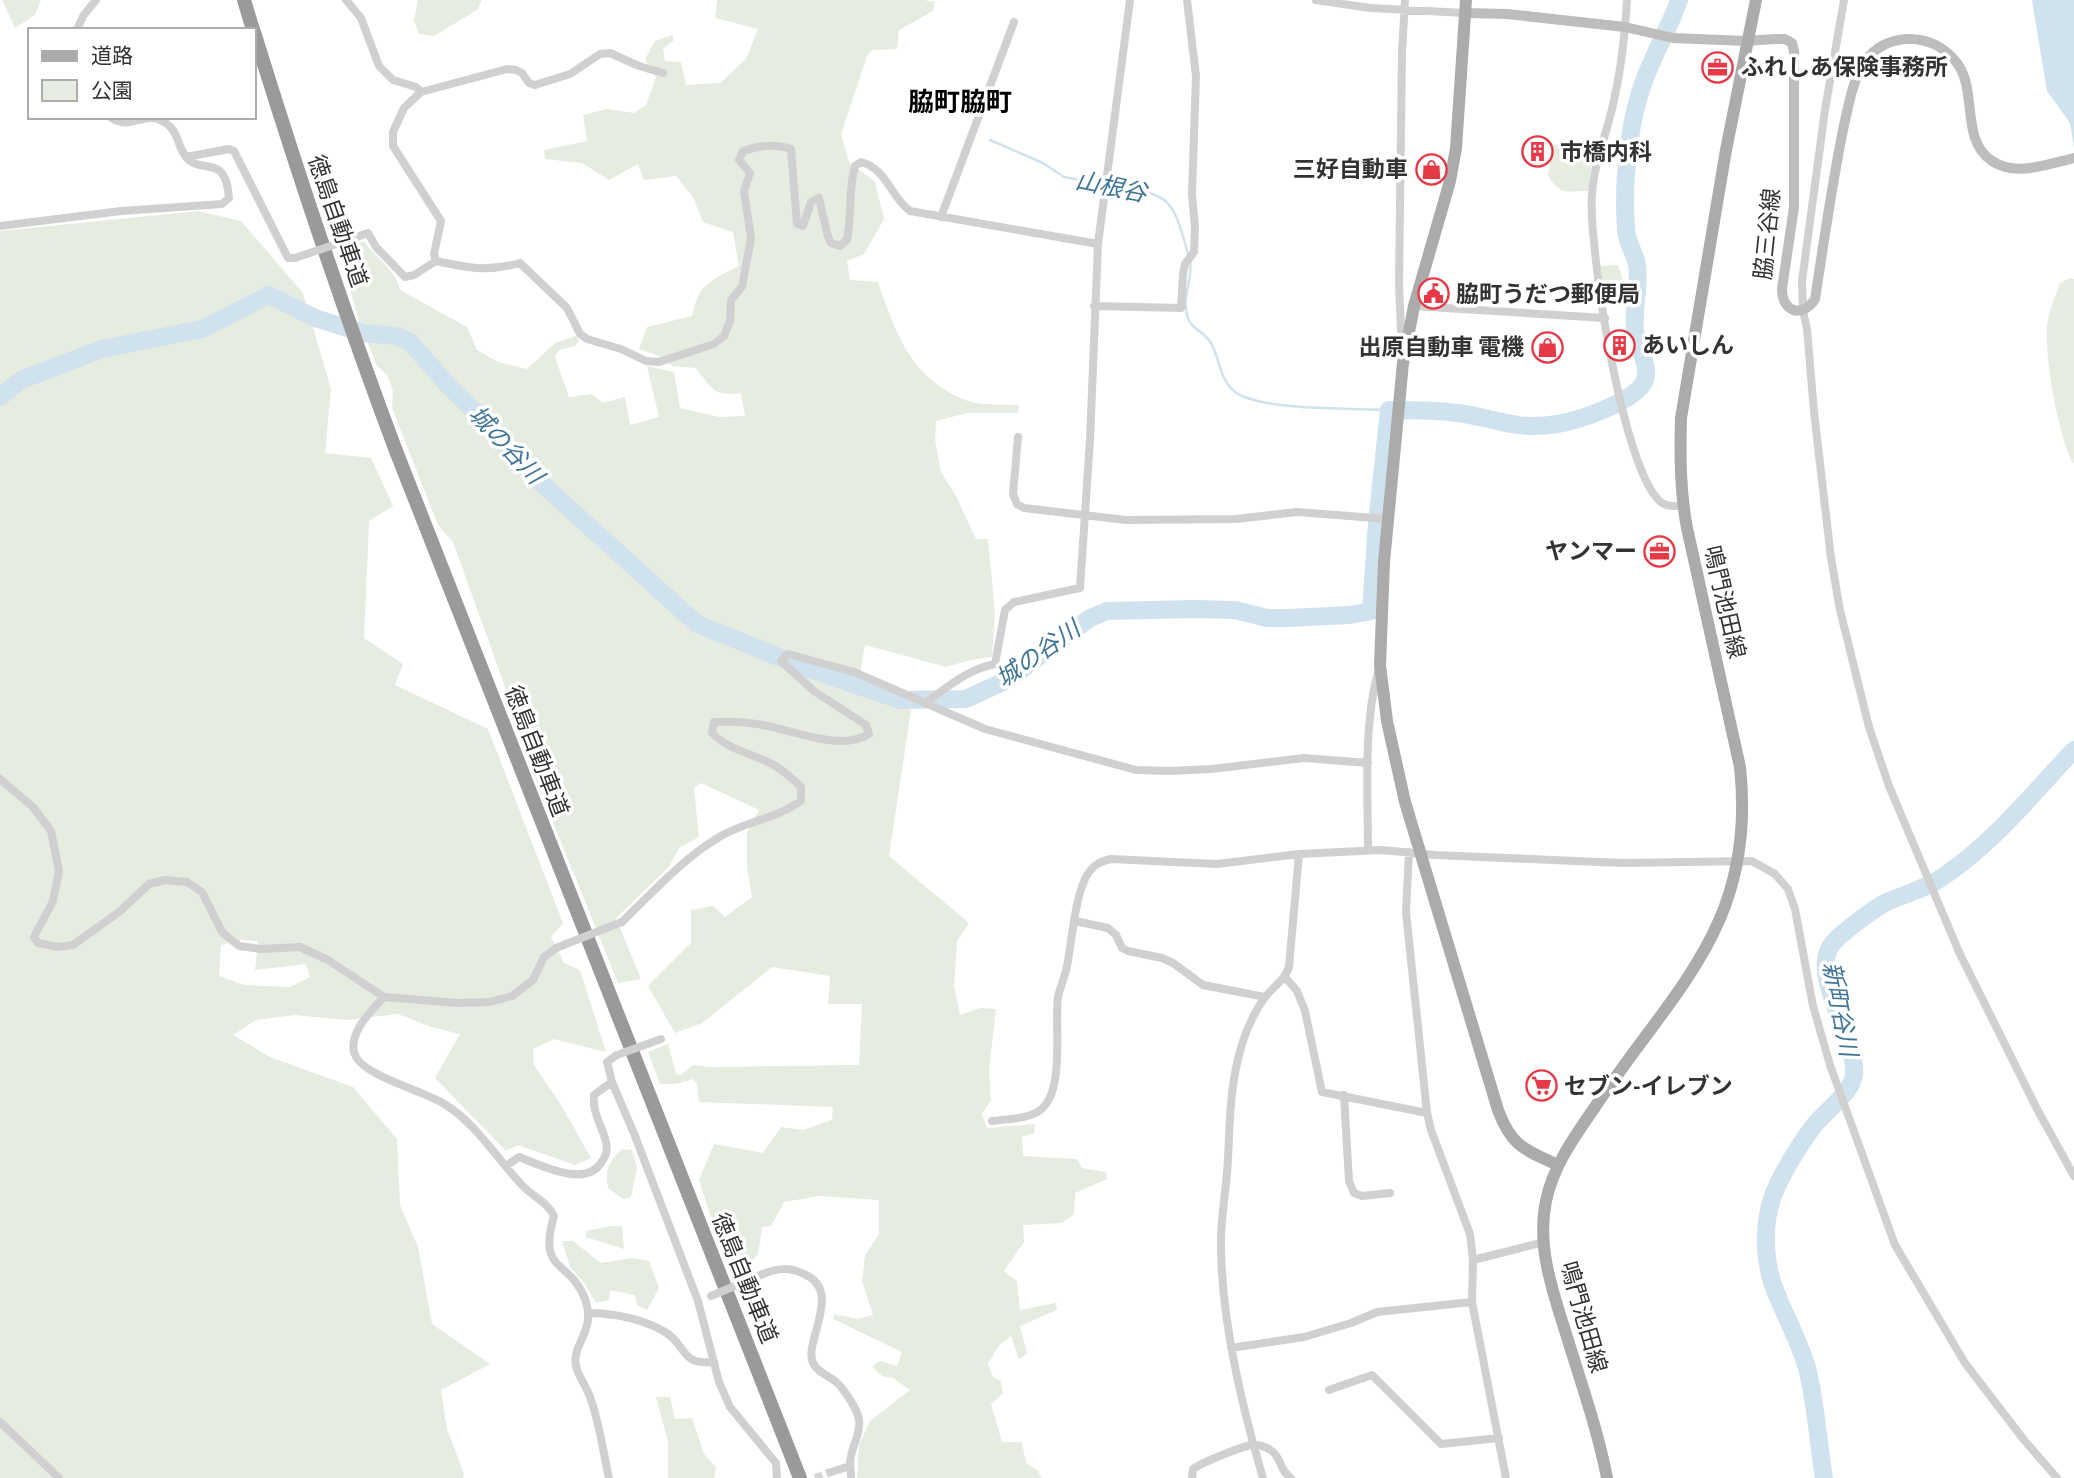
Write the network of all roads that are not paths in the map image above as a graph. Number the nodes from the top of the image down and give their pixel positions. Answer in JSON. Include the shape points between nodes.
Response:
{"nodes":[{"id":1,"x":96,"y":0,"type":"edge"},
{"id":2,"x":244,"y":0,"type":"edge"},
{"id":3,"x":346,"y":0,"type":"edge"},
{"id":4,"x":1130,"y":0,"type":"edge"},
{"id":5,"x":1187,"y":0,"type":"edge"},
{"id":6,"x":1316,"y":0,"type":"edge"},
{"id":7,"x":1627,"y":0,"type":"edge"},
{"id":8,"x":1756,"y":0,"type":"edge"},
{"id":9,"x":1844,"y":0,"type":"edge"},
{"id":10,"x":1404,"y":5,"type":"edge"},
{"id":11,"x":1466,"y":6,"type":"edge"},
{"id":12,"x":1014,"y":22,"type":"dead end"},
{"id":13,"x":1625,"y":27,"type":"junction"},
{"id":14,"x":78,"y":28,"type":"edge"},
{"id":15,"x":252,"y":28,"type":"edge"},
{"id":16,"x":256,"y":40,"type":"edge"},
{"id":17,"x":1746,"y":41,"type":"junction"},
{"id":18,"x":663,"y":73,"type":"dead end"},
{"id":19,"x":421,"y":92,"type":"junction"},
{"id":20,"x":114,"y":119,"type":"edge"},
{"id":21,"x":144,"y":119,"type":"edge"},
{"id":22,"x":158,"y":119,"type":"edge"},
{"id":23,"x":186,"y":156,"type":"junction"},
{"id":24,"x":2071,"y":159,"type":"edge"},
{"id":25,"x":941,"y":217,"type":"junction"},
{"id":26,"x":0,"y":226,"type":"edge"},
{"id":27,"x":1098,"y":244,"type":"junction"},
{"id":28,"x":436,"y":261,"type":"junction"},
{"id":29,"x":1094,"y":306,"type":"junction"},
{"id":30,"x":1414,"y":306,"type":"junction"},
{"id":31,"x":1802,"y":311,"type":"junction"},
{"id":32,"x":1605,"y":318,"type":"junction"},
{"id":33,"x":1409,"y":331,"type":"junction"},
{"id":34,"x":1018,"y":437,"type":"dead end"},
{"id":35,"x":1682,"y":506,"type":"junction"},
{"id":36,"x":1085,"y":515,"type":"junction"},
{"id":37,"x":1388,"y":519,"type":"junction"},
{"id":38,"x":1380,"y":665,"type":"junction"},
{"id":39,"x":926,"y":702,"type":"junction"},
{"id":40,"x":1368,"y":763,"type":"junction"},
{"id":41,"x":0,"y":779,"type":"edge"},
{"id":42,"x":1368,"y":850,"type":"junction"},
{"id":43,"x":1415,"y":852,"type":"junction"},
{"id":44,"x":1299,"y":854,"type":"junction"},
{"id":45,"x":1739,"y":860,"type":"junction"},
{"id":46,"x":1075,"y":920,"type":"junction"},
{"id":47,"x":1286,"y":977,"type":"junction"},
{"id":48,"x":384,"y":997,"type":"junction"},
{"id":49,"x":1265,"y":997,"type":"junction"},
{"id":50,"x":662,"y":1039,"type":"dead end"},
{"id":51,"x":612,"y":1082,"type":"junction"},
{"id":52,"x":1344,"y":1095,"type":"junction"},
{"id":53,"x":1427,"y":1113,"type":"junction"},
{"id":54,"x":992,"y":1121,"type":"dead end"},
{"id":55,"x":1558,"y":1165,"type":"junction"},
{"id":56,"x":506,"y":1166,"type":"junction"},
{"id":57,"x":2074,"y":1176,"type":"edge"},
{"id":58,"x":1390,"y":1193,"type":"dead end"},
{"id":59,"x":1544,"y":1242,"type":"junction"},
{"id":60,"x":1473,"y":1260,"type":"junction"},
{"id":61,"x":698,"y":1301,"type":"junction"},
{"id":62,"x":1472,"y":1302,"type":"junction"},
{"id":63,"x":589,"y":1313,"type":"junction"},
{"id":64,"x":1231,"y":1348,"type":"junction"},
{"id":65,"x":714,"y":1362,"type":"junction"},
{"id":66,"x":1329,"y":1390,"type":"dead end"},
{"id":67,"x":0,"y":1422,"type":"edge"},
{"id":68,"x":1499,"y":1438,"type":"junction"},
{"id":69,"x":1253,"y":1444,"type":"junction"},
{"id":70,"x":850,"y":1466,"type":"junction"},
{"id":71,"x":831,"y":1472,"type":"dead end"},
{"id":72,"x":59,"y":1478,"type":"edge"},
{"id":73,"x":609,"y":1478,"type":"edge"},
{"id":74,"x":778,"y":1478,"type":"edge"},
{"id":75,"x":800,"y":1478,"type":"edge"},
{"id":76,"x":851,"y":1478,"type":"edge"},
{"id":77,"x":1192,"y":1478,"type":"edge"},
{"id":78,"x":1263,"y":1478,"type":"edge"},
{"id":79,"x":1291,"y":1478,"type":"edge"},
{"id":80,"x":1506,"y":1478,"type":"edge"},
{"id":81,"x":1606,"y":1478,"type":"edge"},
{"id":82,"x":2057,"y":1478,"type":"edge"}],
"edges":[{"from":1,"to":14,"type":"street"},
{"from":2,"to":15,"type":"highway","name":"徳島自動車道"},
{"from":3,"to":19,"type":"street","via":[[361,18],[379,66],[393,79]]},
{"from":4,"to":27,"type":"street"},
{"from":5,"to":29,"type":"street","via":[[1196,76],[1195,228],[1194,252],[1183,274],[1181,308]]},
{"from":6,"to":10,"type":"street"},
{"from":7,"to":13,"type":"street"},
{"from":8,"to":17,"type":"main road","name":"鳴門池田線"},
{"from":9,"to":31,"type":"street","via":[[1825,110]]},
{"from":10,"to":11,"type":"street"},
{"from":10,"to":33,"type":"street","via":[[1399,284],[1401,330]]},
{"from":11,"to":13,"type":"main road","name":"脇三谷線"},
{"from":11,"to":30,"type":"main road","via":[[1452,170]]},
{"from":12,"to":25,"type":"street"},
{"from":13,"to":17,"type":"main road","name":"脇三谷線","via":[[1673,37]]},
{"from":13,"to":32,"type":"street","via":[[1592,195],[1591,226]]},
{"from":16,"to":75,"type":"highway","name":"徳島自動車道","via":[[339,296],[396,451]]},
{"from":17,"to":31,"type":"main road","name":"脇三谷線","via":[[1786,39],[1794,51],[1794,207],[1782,299],[1788,307]]},
{"from":17,"to":35,"type":"main road","name":"鳴門池田線","via":[[1681,418]]},
{"from":18,"to":19,"type":"street","via":[[610,53],[535,86],[516,70],[507,69]]},
{"from":19,"to":28,"type":"street","via":[[404,108],[393,132],[393,146],[441,222]]},
{"from":20,"to":21,"type":"street","via":[[123,124]]},
{"from":22,"to":23,"type":"street","via":[[175,130]]},
{"from":23,"to":26,"type":"street","via":[[201,167],[217,168],[229,198],[222,204]]},
{"from":23,"to":28,"type":"street","bridge":true,"via":[[234,151],[288,258],[368,233],[405,276]]},
{"from":24,"to":31,"type":"main road","via":[[2025,169],[1991,161],[1973,132],[1959,65],[1934,43],[1917,38],[1880,46],[1858,75],[1834,170],[1815,299]]},
{"from":25,"to":27,"type":"street"},
{"from":25,"to":28,"type":"street","via":[[910,211],[900,204],[881,172],[861,162],[852,176],[851,220],[847,240],[840,246],[828,237],[819,198],[811,202],[803,226],[797,224],[791,149],[771,145],[743,151],[740,160],[750,173],[744,191],[751,238],[742,287],[731,300],[724,336],[714,344],[659,362],[587,339],[567,308],[520,263],[481,270]]},
{"from":27,"to":29,"type":"street"},
{"from":29,"to":36,"type":"street"},
{"from":30,"to":32,"type":"street"},
{"from":30,"to":33,"type":"main road"},
{"from":31,"to":57,"type":"street","via":[[1831,558],[1869,727],[1938,905]]},
{"from":32,"to":35,"type":"street","via":[[1618,396],[1651,490],[1662,503]]},
{"from":33,"to":37,"type":"main road"},
{"from":34,"to":36,"type":"street","via":[[1013,494],[1017,504]]},
{"from":35,"to":45,"type":"main road","name":"鳴門池田線","via":[[1740,768]]},
{"from":36,"to":37,"type":"street","via":[[1125,520],[1236,519],[1297,512]]},
{"from":36,"to":39,"type":"street","via":[[1080,589],[1014,602],[1005,610],[995,664],[965,674]]},
{"from":37,"to":38,"type":"main road"},
{"from":38,"to":40,"type":"street"},
{"from":38,"to":43,"type":"main road","via":[[1395,766]]},
{"from":39,"to":40,"type":"street","via":[[985,729],[1136,770],[1212,769],[1304,758]]},
{"from":39,"to":48,"type":"street","bridge":true,"via":[[854,672],[789,654],[781,661],[814,691],[866,725],[869,734],[831,741],[730,721],[714,722],[712,733],[722,743],[785,772],[801,787],[801,801],[778,815],[720,836],[682,864],[622,922],[544,957],[533,980],[512,996],[458,1003]]},
{"from":40,"to":42,"type":"street"},
{"from":41,"to":48,"type":"street","via":[[33,807],[51,831],[58,871],[53,901],[34,937],[38,943],[73,945],[149,884],[187,882],[202,892],[222,932],[239,946],[300,947]]},
{"from":42,"to":43,"type":"street"},
{"from":42,"to":44,"type":"street"},
{"from":43,"to":45,"type":"street","via":[[1623,863]]},
{"from":43,"to":53,"type":"street","via":[[1406,912]]},
{"from":43,"to":55,"type":"main road","via":[[1505,1127],[1512,1139]]},
{"from":44,"to":46,"type":"street","via":[[1217,864],[1098,862],[1083,882]]},
{"from":44,"to":47,"type":"street"},
{"from":45,"to":55,"type":"main road","name":"鳴門池田線","via":[[1710,943]]},
{"from":45,"to":82,"type":"street","via":[[1752,861],[1775,874],[1788,889],[1816,1016],[1895,1245],[1965,1363]]},
{"from":46,"to":49,"type":"street","via":[[1108,928],[1122,948],[1173,963],[1203,985]]},
{"from":46,"to":54,"type":"street","via":[[1058,996],[1059,1048],[1047,1102],[1029,1116]]},
{"from":47,"to":49,"type":"street"},
{"from":47,"to":52,"type":"street","via":[[1305,1011],[1318,1084],[1322,1092]]},
{"from":48,"to":56,"type":"street","via":[[359,1029],[353,1045],[356,1058],[368,1069],[444,1103],[464,1118]]},
{"from":49,"to":64,"type":"street","via":[[1241,1045],[1228,1119],[1221,1251]]},
{"from":50,"to":51,"type":"street","bridge":true,"via":[[607,1062]]},
{"from":51,"to":56,"type":"street","via":[[594,1095],[593,1108],[607,1144],[607,1155],[598,1168],[562,1174],[519,1157]]},
{"from":51,"to":61,"type":"street"},
{"from":52,"to":53,"type":"street"},
{"from":52,"to":58,"type":"street","via":[[1349,1181],[1354,1193]]},
{"from":53,"to":60,"type":"street","via":[[1462,1210]]},
{"from":55,"to":59,"type":"main road","name":"鳴門池田線","via":[[1546,1200]]},
{"from":56,"to":63,"type":"street","via":[[522,1186],[548,1204],[554,1216],[549,1251],[577,1284]]},
{"from":59,"to":60,"type":"street"},
{"from":59,"to":81,"type":"main road","name":"鳴門池田線","via":[[1548,1275]]},
{"from":60,"to":62,"type":"street"},
{"from":61,"to":65,"type":"street"},
{"from":61,"to":70,"type":"street","bridge":true,"via":[[777,1268],[809,1276],[822,1301],[813,1364],[840,1385],[859,1420]]},
{"from":62,"to":64,"type":"street","via":[[1377,1312],[1304,1337]]},
{"from":62,"to":68,"type":"street"},
{"from":63,"to":65,"type":"street","via":[[649,1325],[667,1333],[691,1360]]},
{"from":63,"to":73,"type":"street","via":[[576,1366],[598,1421]]},
{"from":64,"to":69,"type":"street"},
{"from":65,"to":74,"type":"street","via":[[730,1407],[776,1463]]},
{"from":66,"to":68,"type":"street","via":[[1372,1375],[1441,1444]]},
{"from":67,"to":72,"type":"street"},
{"from":68,"to":80,"type":"street"},
{"from":69,"to":77,"type":"street","via":[[1203,1462]]},
{"from":69,"to":78,"type":"street"},
{"from":69,"to":79,"type":"street","via":[[1275,1453],[1283,1473]]},
{"from":70,"to":71,"type":"street"},
{"from":70,"to":76,"type":"street"}]}
